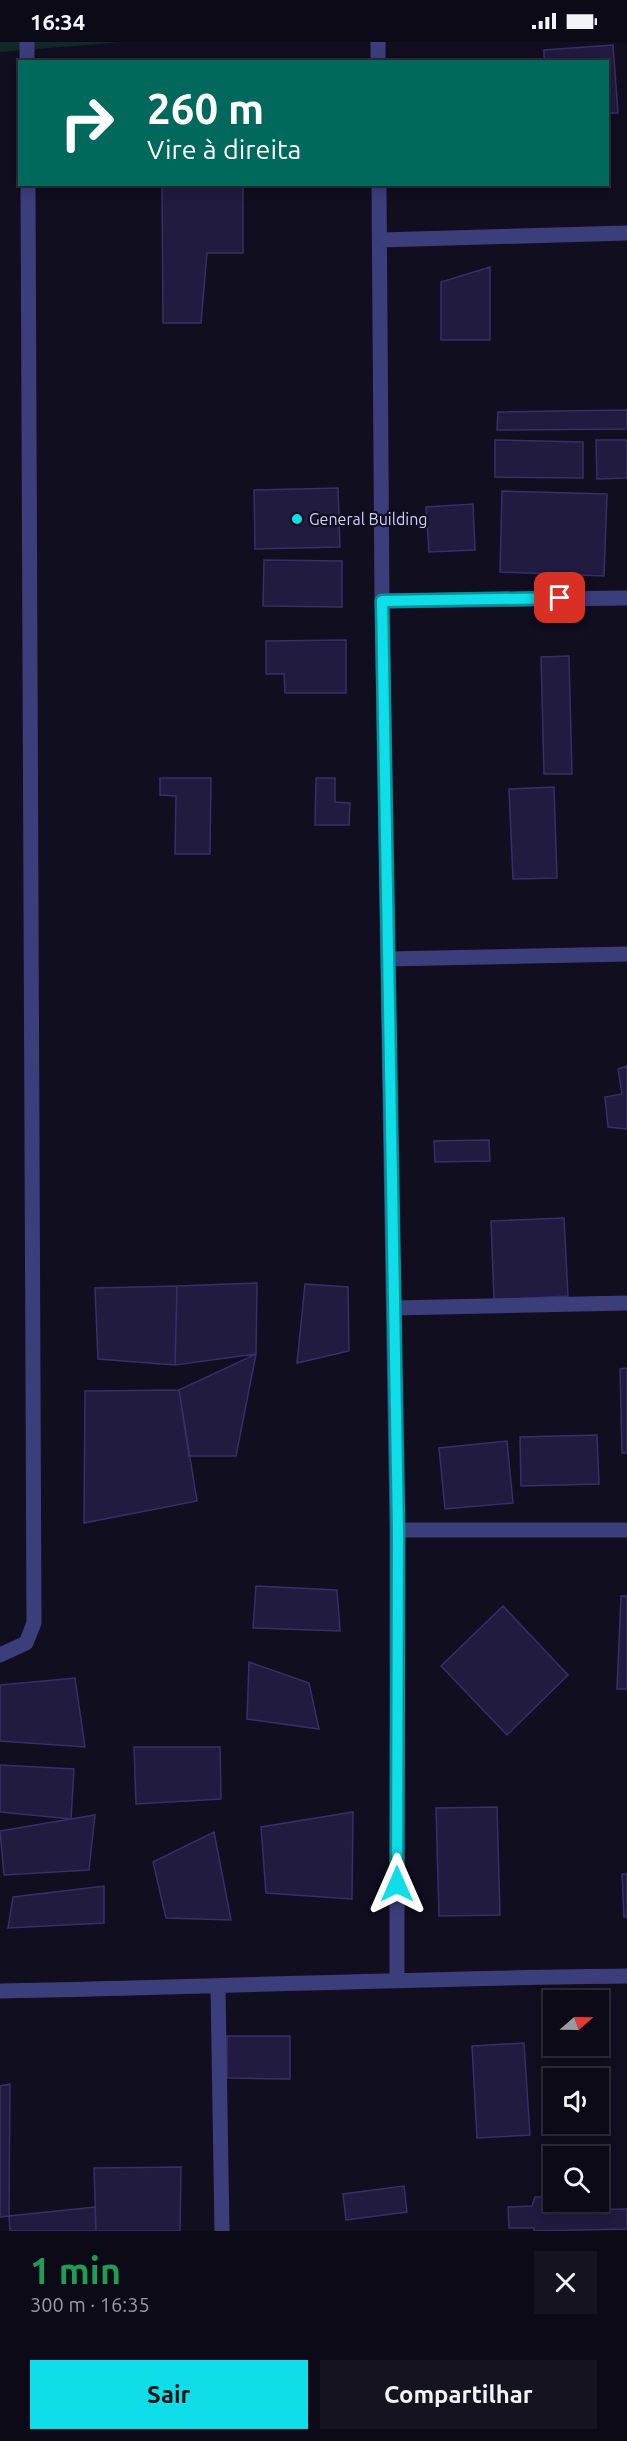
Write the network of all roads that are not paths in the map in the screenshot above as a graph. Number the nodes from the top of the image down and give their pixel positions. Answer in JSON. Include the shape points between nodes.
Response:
{"nodes":[{"id":1,"x":27,"y":42,"type":"edge"},
{"id":2,"x":378,"y":42,"type":"edge"},
{"id":3,"x":27,"y":60,"type":"edge"},
{"id":4,"x":378,"y":60,"type":"edge"},
{"id":5,"x":28,"y":186,"type":"edge"},
{"id":6,"x":379,"y":186,"type":"edge"},
{"id":7,"x":627,"y":233,"type":"edge"},
{"id":8,"x":380,"y":240,"type":"junction"},
{"id":9,"x":627,"y":598,"type":"edge"},
{"id":10,"x":382,"y":601,"type":"junction"},
{"id":11,"x":627,"y":954,"type":"edge"},
{"id":12,"x":388,"y":959,"type":"junction"},
{"id":13,"x":627,"y":1303,"type":"edge"},
{"id":14,"x":394,"y":1308,"type":"junction"},
{"id":15,"x":398,"y":1530,"type":"junction"},
{"id":16,"x":627,"y":1530,"type":"edge"},
{"id":17,"x":0,"y":1655,"type":"edge"},
{"id":18,"x":627,"y":1976,"type":"edge"},
{"id":19,"x":397,"y":1978,"type":"junction"},
{"id":20,"x":218,"y":1986,"type":"junction"},
{"id":21,"x":0,"y":1991,"type":"edge"},
{"id":22,"x":222,"y":2231,"type":"edge"}],
"edges":[{"from":1,"to":3,"type":"street"},
{"from":2,"to":4,"type":"street"},
{"from":5,"to":17,"type":"street","via":[[34,1623],[26,1643]]},
{"from":6,"to":8,"type":"street"},
{"from":7,"to":8,"type":"street"},
{"from":8,"to":10,"type":"street"},
{"from":9,"to":10,"type":"street"},
{"from":10,"to":12,"type":"street"},
{"from":11,"to":12,"type":"street"},
{"from":12,"to":14,"type":"street"},
{"from":13,"to":14,"type":"street"},
{"from":14,"to":15,"type":"street"},
{"from":15,"to":16,"type":"street"},
{"from":15,"to":19,"type":"street"},
{"from":18,"to":19,"type":"street"},
{"from":19,"to":20,"type":"street"},
{"from":20,"to":21,"type":"street"},
{"from":20,"to":22,"type":"street"}]}
